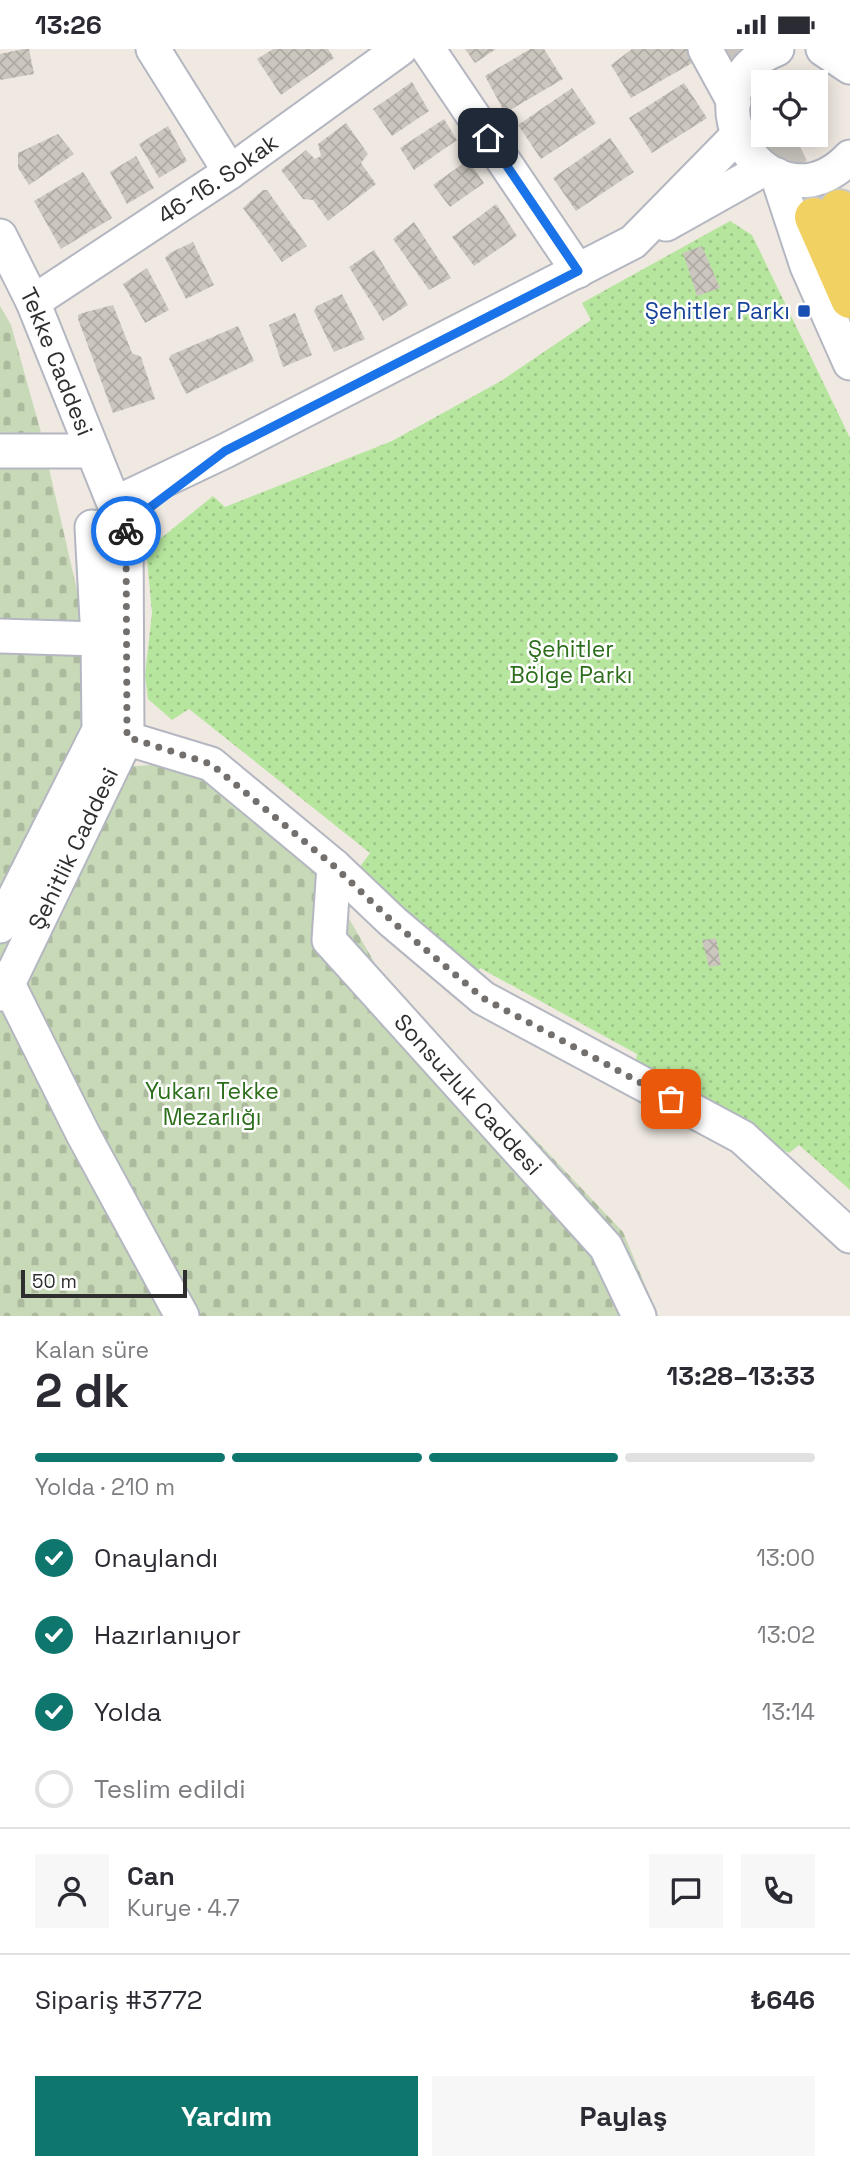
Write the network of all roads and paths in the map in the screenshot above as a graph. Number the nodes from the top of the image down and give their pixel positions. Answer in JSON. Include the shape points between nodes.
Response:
{"nodes":[{"id":1,"x":153,"y":49,"type":"edge"},
{"id":2,"x":400,"y":49,"type":"edge"},
{"id":3,"x":428,"y":49,"type":"edge"},
{"id":4,"x":705,"y":49,"type":"edge"},
{"id":5,"x":777,"y":49,"type":"edge"},
{"id":6,"x":823,"y":49,"type":"edge"},
{"id":7,"x":850,"y":67,"type":"edge"},
{"id":8,"x":734,"y":102,"type":"junction"},
{"id":9,"x":737,"y":136,"type":"junction"},
{"id":10,"x":846,"y":164,"type":"edge"},
{"id":11,"x":230,"y":172,"type":"junction"},
{"id":12,"x":771,"y":172,"type":"junction"},
{"id":13,"x":834,"y":219,"type":"tunnel mouth"},
{"id":14,"x":0,"y":236,"type":"edge"},
{"id":15,"x":633,"y":242,"type":"junction"},
{"id":16,"x":578,"y":271,"type":"junction"},
{"id":17,"x":850,"y":299,"type":"edge"},
{"id":18,"x":33,"y":302,"type":"junction"},
{"id":19,"x":850,"y":363,"type":"edge"},
{"id":20,"x":0,"y":451,"type":"edge"},
{"id":21,"x":93,"y":451,"type":"junction"},
{"id":22,"x":111,"y":516,"type":"junction"},
{"id":23,"x":0,"y":636,"type":"edge"},
{"id":24,"x":98,"y":639,"type":"junction"},
{"id":25,"x":113,"y":733,"type":"junction"},
{"id":26,"x":334,"y":866,"type":"junction"},
{"id":27,"x":0,"y":926,"type":"edge"},
{"id":28,"x":3,"y":985,"type":"edge"},
{"id":29,"x":850,"y":1236,"type":"edge"},
{"id":30,"x":182,"y":1316,"type":"edge"},
{"id":31,"x":639,"y":1316,"type":"edge"}],
"edges":[{"from":1,"to":11,"type":"street"},
{"from":2,"to":11,"type":"street","name":"46-16. Sokak"},
{"from":3,"to":16,"type":"street"},
{"from":4,"to":8,"type":"street"},
{"from":5,"to":8,"type":"street","via":[[750,67]]},
{"from":6,"to":7,"type":"street"},
{"from":8,"to":9,"type":"street"},
{"from":9,"to":12,"type":"street","via":[[747,153]]},
{"from":9,"to":15,"type":"street"},
{"from":10,"to":12,"type":"street","via":[[812,179]]},
{"from":11,"to":18,"type":"street","name":"46-16. Sokak"},
{"from":12,"to":15,"type":"street"},
{"from":12,"to":19,"type":"street"},
{"from":13,"to":17,"type":"main road"},
{"from":14,"to":18,"type":"street","name":"Tekke Caddesi"},
{"from":15,"to":16,"type":"street"},
{"from":16,"to":22,"type":"street","via":[[225,451]]},
{"from":18,"to":21,"type":"street","name":"Tekke Caddesi"},
{"from":20,"to":21,"type":"street"},
{"from":21,"to":22,"type":"street","name":"Tekke Caddesi"},
{"from":22,"to":24,"type":"street","name":"Şehitlik Caddesi"},
{"from":22,"to":25,"type":"street","name":"Şehitlik Caddesi"},
{"from":23,"to":24,"type":"street"},
{"from":24,"to":25,"type":"street","name":"Şehitlik Caddesi"},
{"from":25,"to":26,"type":"street","via":[[211,764]]},
{"from":25,"to":27,"type":"street","name":"Şehitlik Caddesi"},
{"from":25,"to":28,"type":"street","name":"Şehitlik Caddesi"},
{"from":26,"to":29,"type":"street","via":[[483,998],[742,1137]]},
{"from":26,"to":31,"type":"street","name":"Sonsuzluk Caddesi","via":[[329,940],[606,1247]]},
{"from":28,"to":30,"type":"street"}]}
